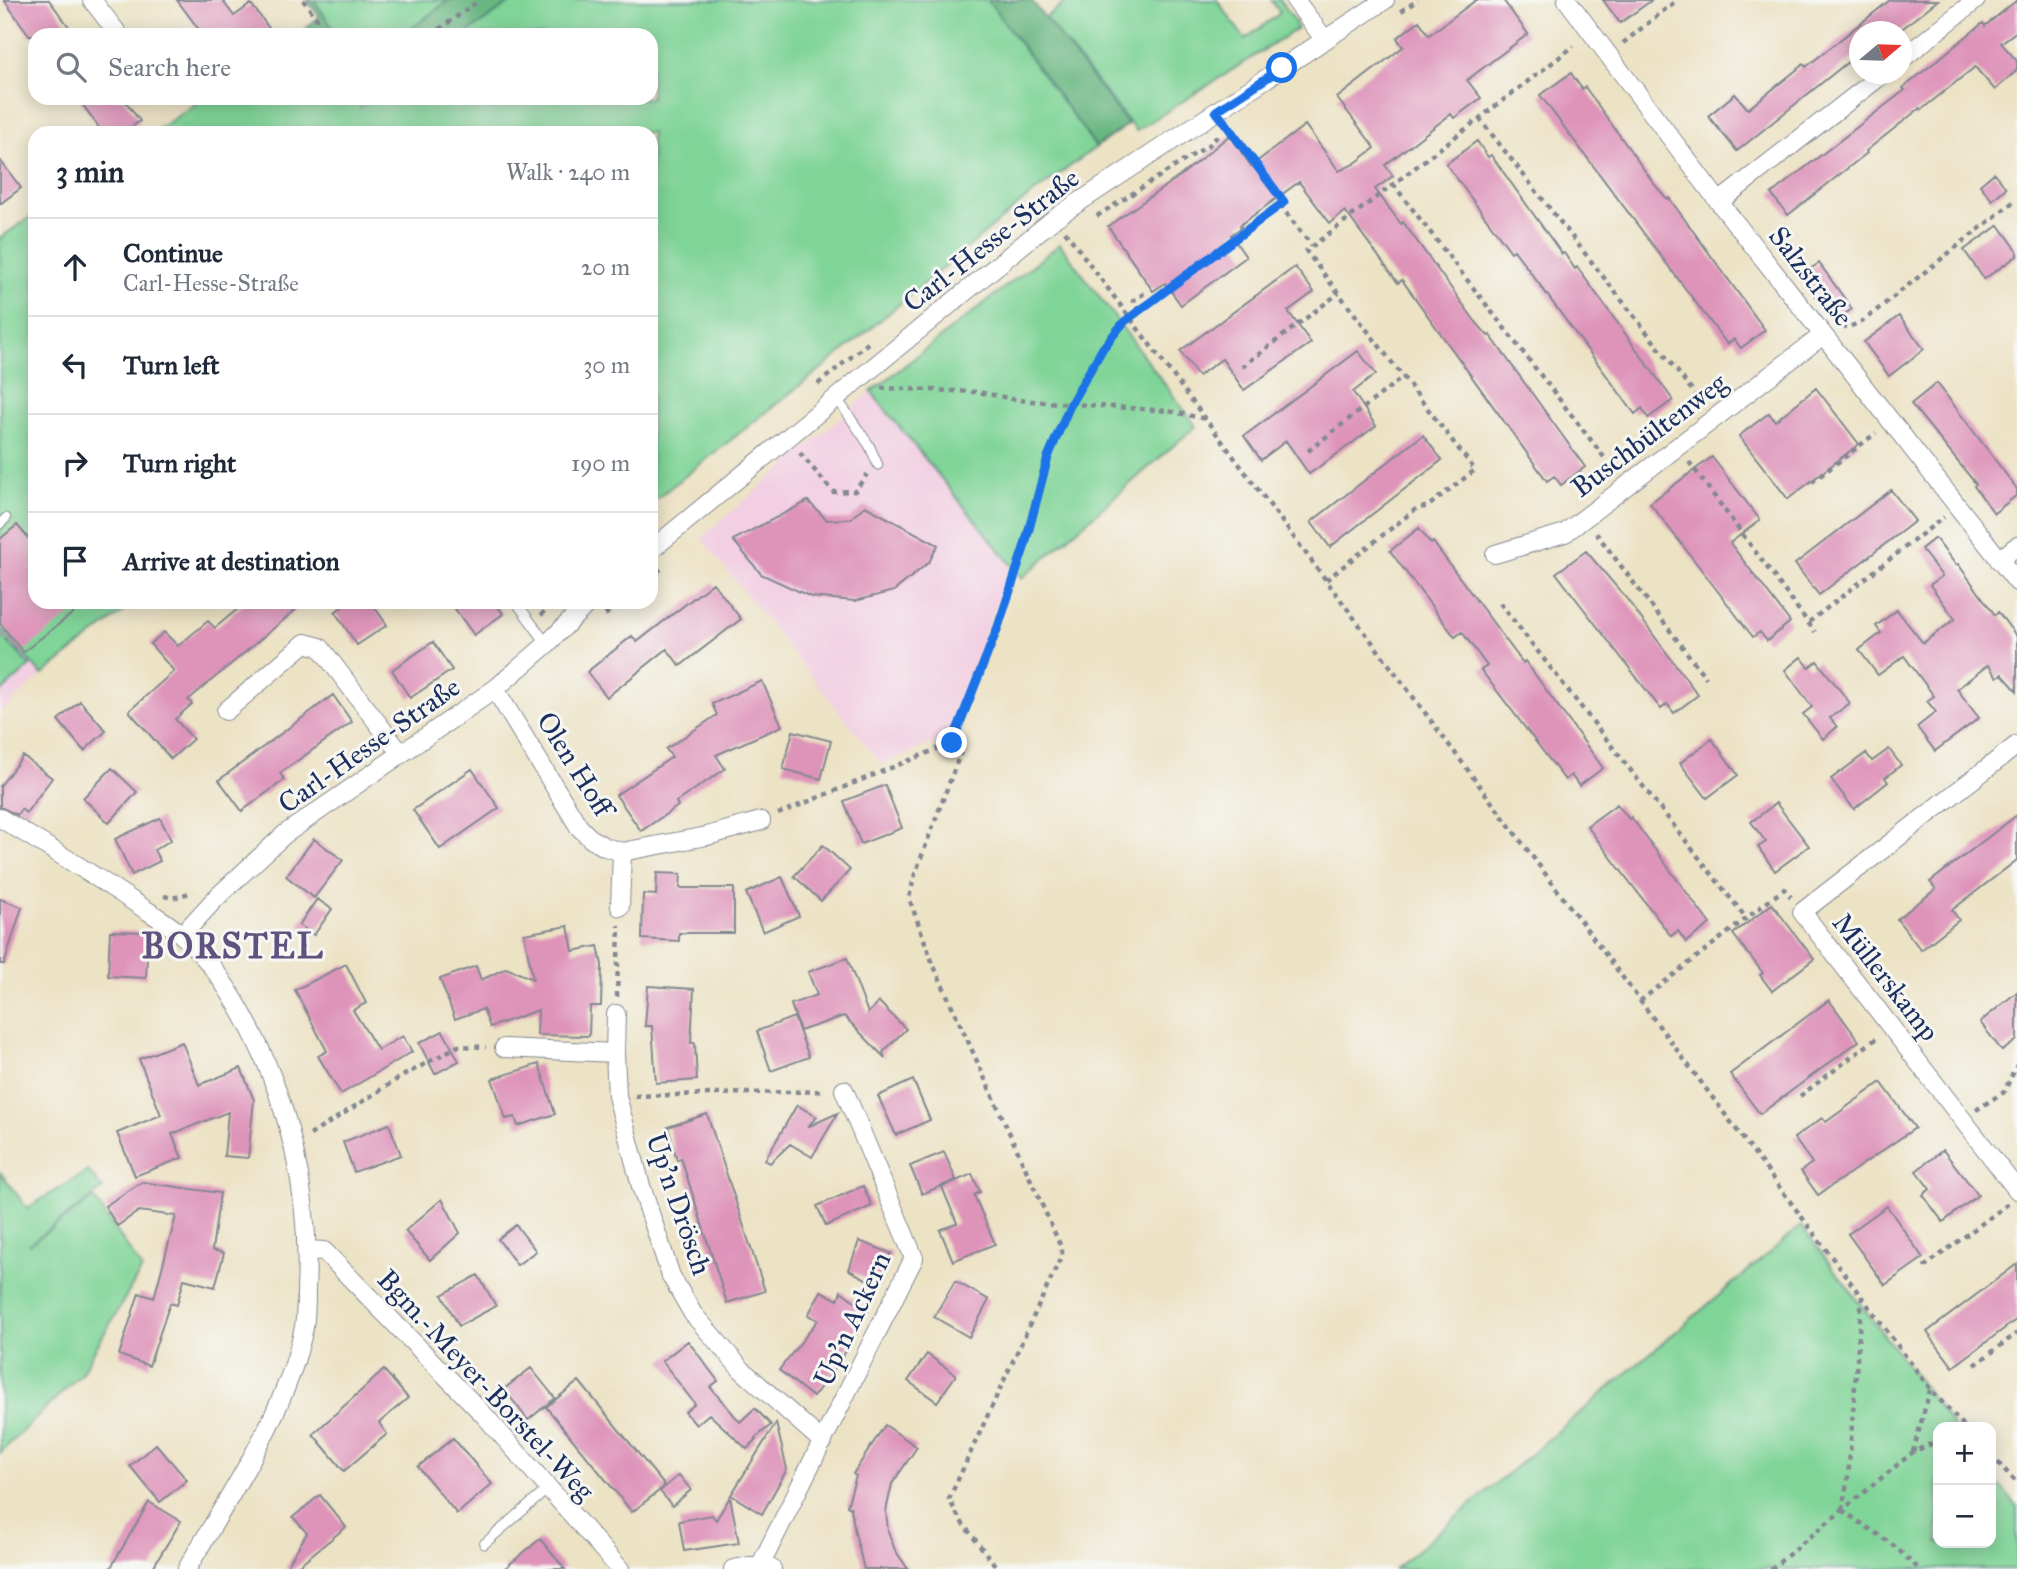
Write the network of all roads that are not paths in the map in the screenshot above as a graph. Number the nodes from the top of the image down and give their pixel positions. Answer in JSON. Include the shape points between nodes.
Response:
{"nodes":[{"id":1,"x":92,"y":0,"type":"edge"},
{"id":2,"x":1295,"y":0,"type":"edge"},
{"id":3,"x":1385,"y":0,"type":"edge"},
{"id":4,"x":1567,"y":0,"type":"edge"},
{"id":5,"x":1976,"y":0,"type":"edge"},
{"id":6,"x":114,"y":28,"type":"edge"},
{"id":7,"x":1325,"y":40,"type":"junction"},
{"id":8,"x":1912,"y":51,"type":"edge"},
{"id":9,"x":1870,"y":84,"type":"edge"},
{"id":10,"x":1719,"y":202,"type":"junction"},
{"id":11,"x":1823,"y":335,"type":"junction"},
{"id":12,"x":836,"y":397,"type":"junction"},
{"id":13,"x":878,"y":465,"type":"road end"},
{"id":14,"x":658,"y":544,"type":"edge"},
{"id":15,"x":2017,"y":546,"type":"edge"},
{"id":16,"x":1495,"y":554,"type":"dead end"},
{"id":17,"x":1999,"y":560,"type":"junction"},
{"id":18,"x":2017,"y":582,"type":"edge"},
{"id":19,"x":521,"y":609,"type":"edge"},
{"id":20,"x":582,"y":609,"type":"edge"},
{"id":21,"x":547,"y":643,"type":"junction"},
{"id":22,"x":495,"y":689,"type":"junction"},
{"id":23,"x":226,"y":711,"type":"dead end"},
{"id":24,"x":2017,"y":745,"type":"edge"},
{"id":25,"x":401,"y":754,"type":"junction"},
{"id":26,"x":0,"y":818,"type":"edge"},
{"id":27,"x":761,"y":821,"type":"road end"},
{"id":28,"x":622,"y":852,"type":"junction"},
{"id":29,"x":620,"y":907,"type":"road end"},
{"id":30,"x":182,"y":935,"type":"junction"},
{"id":31,"x":616,"y":1014,"type":"road end"},
{"id":32,"x":504,"y":1048,"type":"road end"},
{"id":33,"x":615,"y":1054,"type":"junction"},
{"id":34,"x":844,"y":1090,"type":"road end"},
{"id":35,"x":2017,"y":1190,"type":"edge"},
{"id":36,"x":307,"y":1250,"type":"junction"},
{"id":37,"x":824,"y":1442,"type":"junction"},
{"id":38,"x":549,"y":1488,"type":"junction"},
{"id":39,"x":484,"y":1544,"type":"dead end"},
{"id":40,"x":766,"y":1566,"type":"edge"},
{"id":41,"x":187,"y":1569,"type":"edge"},
{"id":42,"x":620,"y":1569,"type":"edge"},
{"id":43,"x":733,"y":1569,"type":"edge"}],
"edges":[{"from":1,"to":6,"type":"street"},
{"from":2,"to":7,"type":"street"},
{"from":3,"to":7,"type":"street","name":"Carl-Hesse-Straße"},
{"from":4,"to":10,"type":"street","name":"Salzstraße"},
{"from":5,"to":8,"type":"street"},
{"from":7,"to":12,"type":"street","name":"Carl-Hesse-Straße","via":[[1055,218]]},
{"from":9,"to":10,"type":"street"},
{"from":10,"to":11,"type":"street","name":"Salzstraße"},
{"from":11,"to":16,"type":"street","name":"Buschbültenweg","via":[[1565,533]]},
{"from":11,"to":17,"type":"street","name":"Salzstraße"},
{"from":12,"to":13,"type":"lane"},
{"from":12,"to":14,"type":"street","name":"Carl-Hesse-Straße"},
{"from":15,"to":17,"type":"street"},
{"from":17,"to":18,"type":"street","name":"Salzstraße"},
{"from":19,"to":21,"type":"lane"},
{"from":20,"to":21,"type":"street","name":"Carl-Hesse-Straße"},
{"from":21,"to":22,"type":"street","name":"Carl-Hesse-Straße"},
{"from":22,"to":25,"type":"street","name":"Carl-Hesse-Straße"},
{"from":22,"to":28,"type":"street","name":"Olen Hoff","via":[[579,827],[604,847]]},
{"from":23,"to":25,"type":"street","via":[[305,643],[320,647]]},
{"from":24,"to":35,"type":"street","name":"Müllerskamp","via":[[1802,912]]},
{"from":25,"to":30,"type":"street","name":"Carl-Hesse-Straße","via":[[285,834]]},
{"from":26,"to":30,"type":"street"},
{"from":27,"to":28,"type":"street","name":"Olen Hoff"},
{"from":28,"to":29,"type":"street","name":"Olen Hoff"},
{"from":30,"to":36,"type":"street","via":[[233,997],[265,1058],[294,1145]]},
{"from":31,"to":33,"type":"street","name":"Up'n Drösch"},
{"from":32,"to":33,"type":"street"},
{"from":33,"to":37,"type":"street","name":"Up'n Drösch","via":[[617,1096],[671,1276],[693,1314],[742,1370]]},
{"from":34,"to":37,"type":"street","name":"Up'n Ackern","via":[[914,1258]]},
{"from":36,"to":38,"type":"street","name":"Bgm.-Meyer-Borstel-Weg","via":[[324,1251]]},
{"from":36,"to":41,"type":"street","via":[[304,1325],[290,1375],[262,1437]]},
{"from":37,"to":40,"type":"street","name":"Up'n Ackern"},
{"from":38,"to":39,"type":"lane"},
{"from":38,"to":42,"type":"street","name":"Bgm.-Meyer-Borstel-Weg"},
{"from":40,"to":43,"type":"street"}]}
